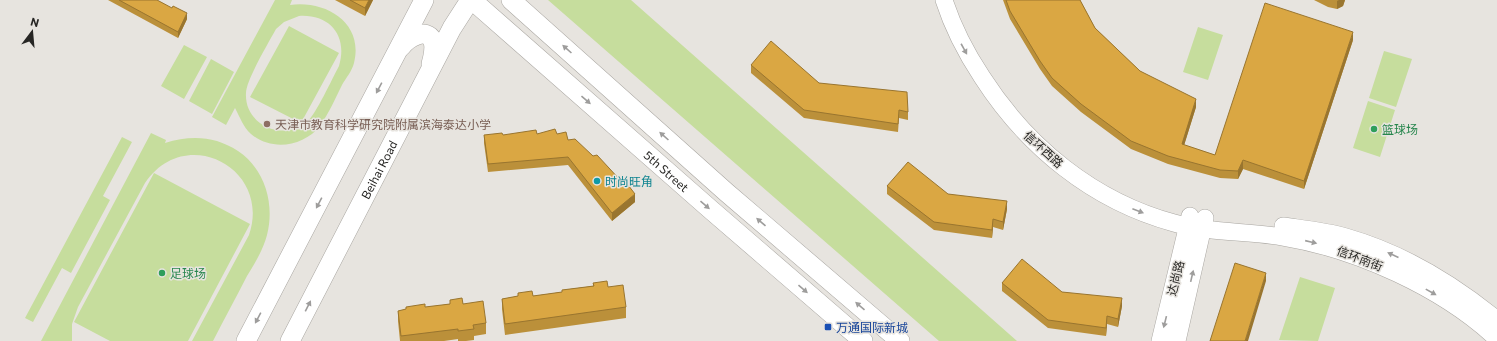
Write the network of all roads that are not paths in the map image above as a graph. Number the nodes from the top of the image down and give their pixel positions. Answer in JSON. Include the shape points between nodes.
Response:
{"nodes":[{"id":1,"x":460,"y":0,"type":"edge"},
{"id":2,"x":471,"y":0,"type":"edge"},
{"id":3,"x":944,"y":0,"type":"edge"},
{"id":4,"x":956,"y":0,"type":"edge"},
{"id":5,"x":423,"y":2,"type":"edge"},
{"id":6,"x":513,"y":3,"type":"edge"},
{"id":7,"x":452,"y":28,"type":"junction"},
{"id":8,"x":504,"y":28,"type":"junction"},
{"id":9,"x":397,"y":53,"type":"junction"},
{"id":10,"x":429,"y":71,"type":"junction"},
{"id":11,"x":1197,"y":222,"type":"junction"},
{"id":12,"x":1495,"y":328,"type":"edge"},
{"id":13,"x":246,"y":341,"type":"edge"},
{"id":14,"x":290,"y":341,"type":"edge"},
{"id":15,"x":863,"y":341,"type":"edge"},
{"id":16,"x":900,"y":341,"type":"edge"},
{"id":17,"x":1160,"y":341,"type":"edge"},
{"id":18,"x":1177,"y":341,"type":"edge"}],
"edges":[{"from":1,"to":7,"type":"main road"},
{"from":2,"to":7,"type":"main road","name":"Beihai Road"},
{"from":2,"to":8,"type":"main road","name":"5th Street"},
{"from":3,"to":11,"type":"street","name":"信环西路","one_way":true,"via":[[962,46],[986,84],[1015,122],[1042,150],[1072,175],[1107,197],[1136,211]]},
{"from":4,"to":11,"type":"street","name":"信环西路","via":[[969,32],[997,80],[1031,123],[1054,146],[1081,168],[1116,189]]},
{"from":5,"to":9,"type":"main road"},
{"from":16,"to":6,"type":"main road","name":"5th Street","one_way":true,"via":[[726,192]]},
{"from":7,"to":8,"type":"main road","via":[[463,18],[473,16],[489,20]]},
{"from":7,"to":10,"type":"main road","name":"Beihai Road"},
{"from":8,"to":15,"type":"main road","name":"5th Street","one_way":true},
{"from":9,"to":10,"type":"main road","via":[[405,42],[417,35],[430,38],[433,42]]},
{"from":9,"to":13,"type":"main road","one_way":true},
{"from":14,"to":10,"type":"main road","name":"Beihai Road","one_way":true},
{"from":11,"to":12,"type":"street","name":"信环南街","via":[[1291,227],[1329,233],[1370,245],[1431,274],[1472,301]]},
{"from":11,"to":17,"type":"street","name":"达尚路","one_way":true},
{"from":18,"to":11,"type":"street","name":"达尚路","one_way":true}]}
